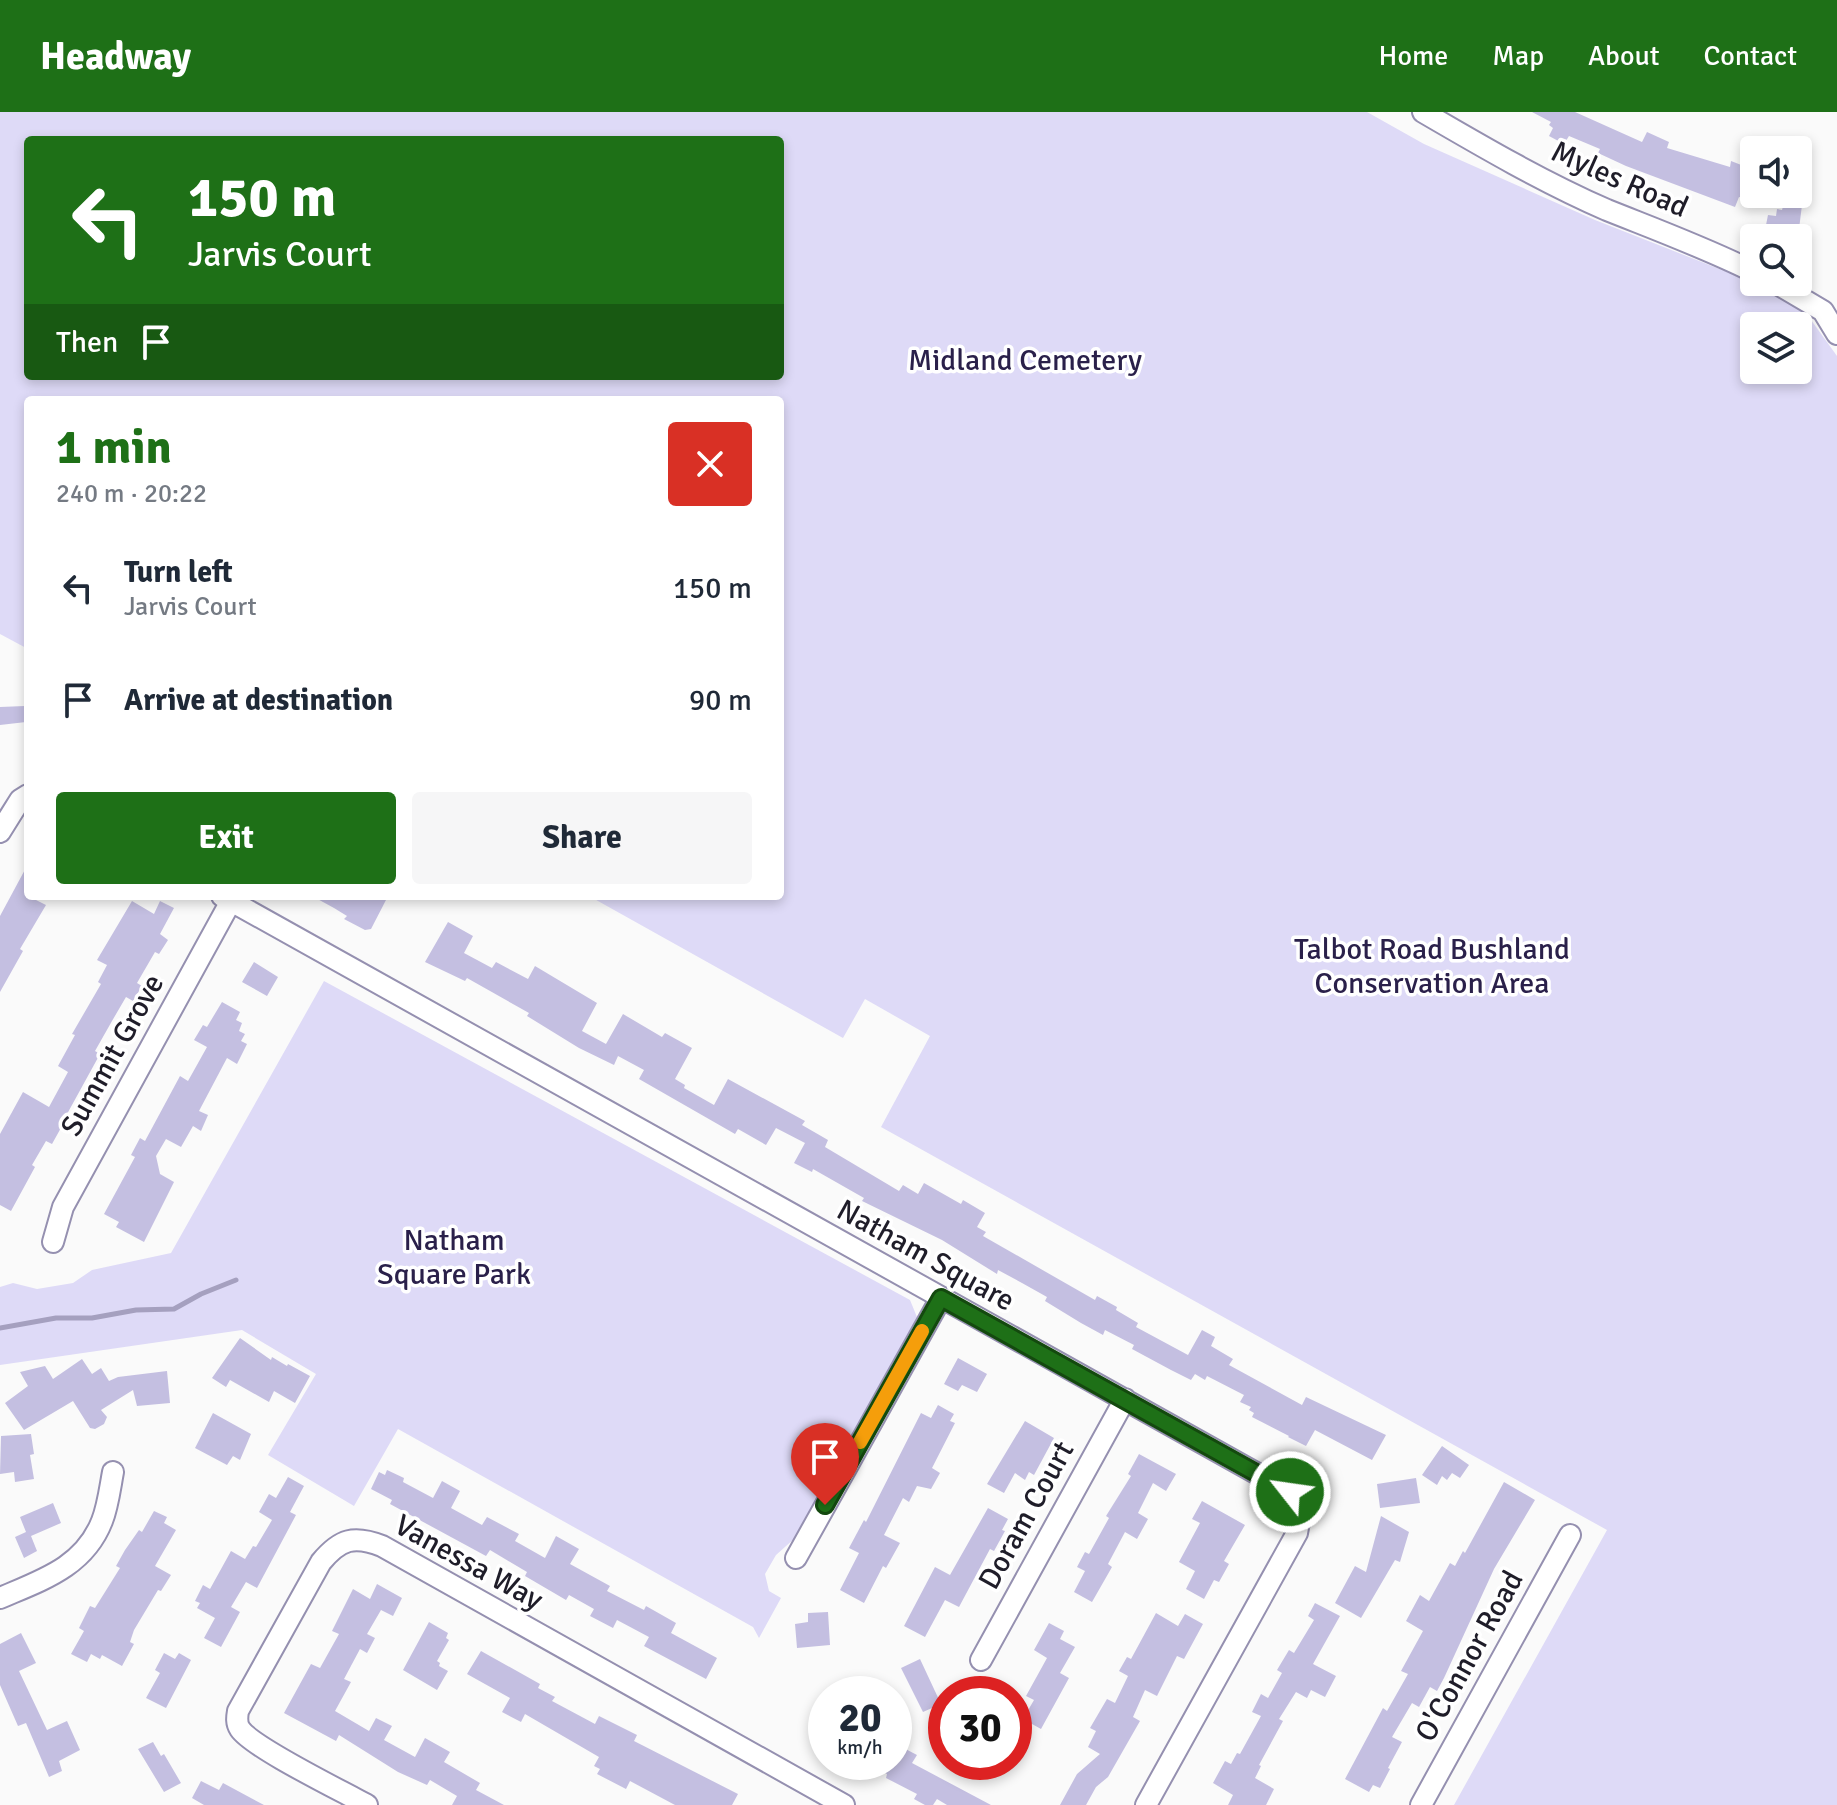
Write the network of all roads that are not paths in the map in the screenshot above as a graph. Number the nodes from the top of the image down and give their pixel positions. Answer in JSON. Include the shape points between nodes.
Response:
{"nodes":[{"id":1,"x":1423,"y":112,"type":"edge"},
{"id":2,"x":1740,"y":265,"type":"edge"},
{"id":3,"x":1799,"y":296,"type":"edge"},
{"id":4,"x":1830,"y":313,"type":"edge"},
{"id":5,"x":1837,"y":334,"type":"edge"},
{"id":6,"x":24,"y":798,"type":"edge"},
{"id":7,"x":0,"y":832,"type":"edge"},
{"id":8,"x":226,"y":900,"type":"edge"},
{"id":9,"x":231,"y":900,"type":"edge"},
{"id":10,"x":53,"y":1242,"type":"dead end"},
{"id":11,"x":941,"y":1298,"type":"junction"},
{"id":12,"x":1125,"y":1399,"type":"junction"},
{"id":13,"x":113,"y":1472,"type":"dead end"},
{"id":14,"x":1570,"y":1535,"type":"dead end"},
{"id":15,"x":796,"y":1558,"type":"dead end"},
{"id":16,"x":0,"y":1598,"type":"edge"},
{"id":17,"x":981,"y":1660,"type":"dead end"},
{"id":18,"x":367,"y":1805,"type":"edge"},
{"id":19,"x":844,"y":1805,"type":"edge"},
{"id":20,"x":1146,"y":1805,"type":"edge"},
{"id":21,"x":1421,"y":1805,"type":"edge"}],
"edges":[{"from":1,"to":2,"type":"street","name":"Myles Road","via":[[1549,182]]},
{"from":3,"to":4,"type":"street"},
{"from":4,"to":5,"type":"street"},
{"from":6,"to":7,"type":"street"},
{"from":8,"to":10,"type":"street","name":"Summit Grove","via":[[63,1207]]},
{"from":9,"to":11,"type":"street","name":"Natham Square"},
{"from":11,"to":12,"type":"street","name":"Natham Square"},
{"from":11,"to":15,"type":"street"},
{"from":12,"to":17,"type":"street","name":"Doram Court"},
{"from":12,"to":20,"type":"street","name":"Natham Square","via":[[1279,1485],[1301,1511],[1297,1533]]},
{"from":13,"to":16,"type":"street","via":[[103,1519],[87,1549],[70,1566]]},
{"from":14,"to":21,"type":"street","name":"O'Connor Road"},
{"from":18,"to":19,"type":"street","name":"Vanessa Way","via":[[262,1746],[236,1721],[321,1562],[345,1541],[364,1539]]}]}
